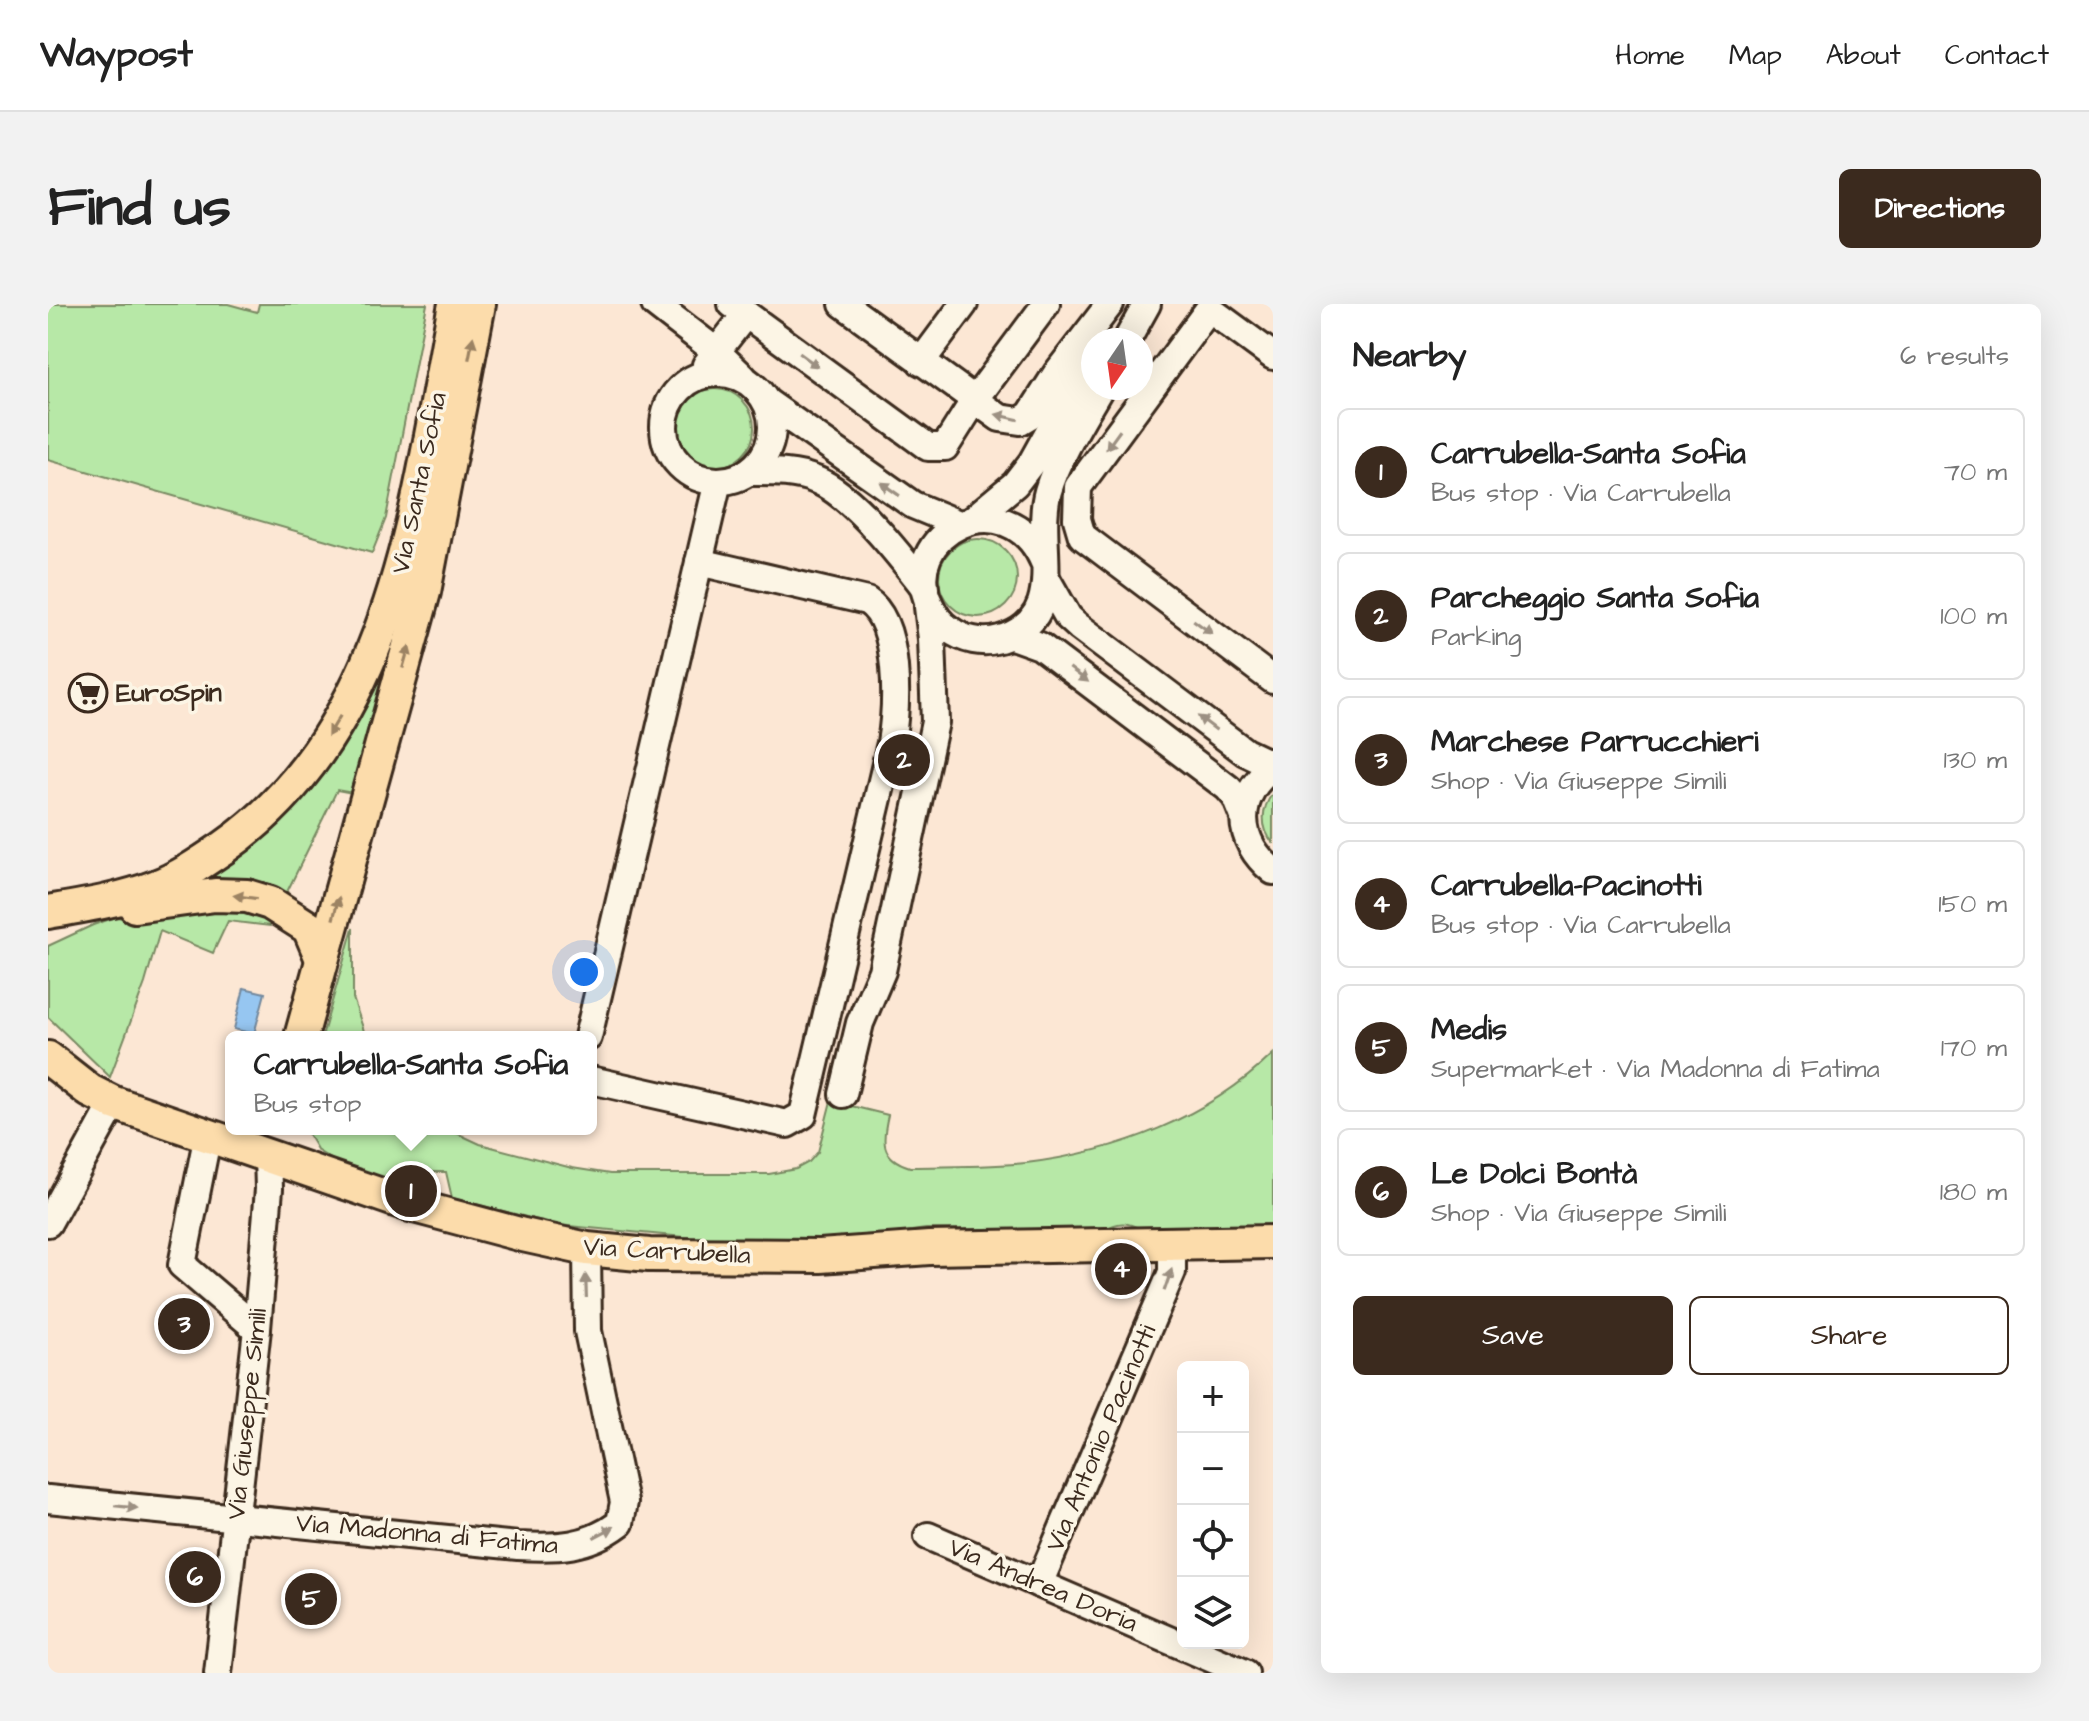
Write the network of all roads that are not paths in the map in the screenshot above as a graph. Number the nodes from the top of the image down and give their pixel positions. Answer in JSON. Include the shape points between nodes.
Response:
{"nodes":[{"id":1,"x":455,"y":304,"type":"edge"},
{"id":2,"x":479,"y":304,"type":"edge"},
{"id":3,"x":655,"y":304,"type":"edge"},
{"id":4,"x":843,"y":304,"type":"edge"},
{"id":5,"x":964,"y":304,"type":"edge"},
{"id":6,"x":1046,"y":304,"type":"edge"},
{"id":7,"x":1110,"y":304,"type":"edge"},
{"id":8,"x":1119,"y":304,"type":"edge"},
{"id":9,"x":1147,"y":304,"type":"edge"},
{"id":10,"x":739,"y":309,"type":"edge"},
{"id":11,"x":1106,"y":328,"type":"edge"},
{"id":12,"x":1134,"y":328,"type":"edge"},
{"id":13,"x":717,"y":352,"type":"junction"},
{"id":14,"x":1273,"y":356,"type":"edge"},
{"id":15,"x":921,"y":362,"type":"junction"},
{"id":16,"x":1081,"y":374,"type":"edge"},
{"id":17,"x":690,"y":380,"type":"junction"},
{"id":18,"x":746,"y":380,"type":"junction"},
{"id":19,"x":1093,"y":400,"type":"edge"},
{"id":20,"x":974,"y":401,"type":"junction"},
{"id":21,"x":767,"y":402,"type":"junction"},
{"id":22,"x":748,"y":472,"type":"junction"},
{"id":23,"x":718,"y":481,"type":"junction"},
{"id":24,"x":965,"y":522,"type":"junction"},
{"id":25,"x":699,"y":562,"type":"junction"},
{"id":26,"x":1046,"y":571,"type":"junction"},
{"id":27,"x":926,"y":594,"type":"junction"},
{"id":28,"x":1012,"y":636,"type":"junction"},
{"id":29,"x":1273,"y":680,"type":"edge"},
{"id":30,"x":1273,"y":761,"type":"edge"},
{"id":31,"x":1273,"y":767,"type":"edge"},
{"id":32,"x":1244,"y":817,"type":"junction"},
{"id":33,"x":1273,"y":871,"type":"edge"},
{"id":34,"x":153,"y":888,"type":"junction"},
{"id":35,"x":104,"y":910,"type":"junction"},
{"id":36,"x":48,"y":912,"type":"edge"},
{"id":37,"x":48,"y":934,"type":"edge"},
{"id":38,"x":322,"y":959,"type":"junction"},
{"id":39,"x":303,"y":1031,"type":"edge"},
{"id":40,"x":589,"y":1031,"type":"edge"},
{"id":41,"x":48,"y":1058,"type":"edge"},
{"id":42,"x":597,"y":1081,"type":"edge"},
{"id":43,"x":843,"y":1094,"type":"dead end"},
{"id":44,"x":114,"y":1103,"type":"junction"},
{"id":45,"x":208,"y":1134,"type":"junction"},
{"id":46,"x":272,"y":1142,"type":"edge"},
{"id":47,"x":48,"y":1223,"type":"edge"},
{"id":48,"x":1273,"y":1242,"type":"edge"},
{"id":49,"x":1172,"y":1245,"type":"junction"},
{"id":50,"x":587,"y":1249,"type":"junction"},
{"id":51,"x":257,"y":1329,"type":"junction"},
{"id":52,"x":48,"y":1499,"type":"edge"},
{"id":53,"x":235,"y":1518,"type":"junction"},
{"id":54,"x":928,"y":1536,"type":"dead end"},
{"id":55,"x":1039,"y":1584,"type":"junction"},
{"id":56,"x":218,"y":1673,"type":"edge"},
{"id":57,"x":1245,"y":1673,"type":"edge"}],
"edges":[{"from":1,"to":34,"type":"main road","name":"Via Santa Sofia","one_way":true,"via":[[412,531],[397,585],[352,695],[330,734],[275,805],[197,866]]},
{"from":38,"to":2,"type":"main road","name":"Via Santa Sofia","one_way":true,"via":[[424,592]]},
{"from":3,"to":13,"type":"street"},
{"from":4,"to":15,"type":"street"},
{"from":5,"to":15,"type":"street"},
{"from":6,"to":20,"type":"street"},
{"from":7,"to":20,"type":"street","one_way":true,"via":[[1030,415],[1020,421],[1000,418]]},
{"from":8,"to":11,"type":"street"},
{"from":9,"to":12,"type":"street"},
{"from":10,"to":13,"type":"street"},
{"from":10,"to":20,"type":"street","one_way":true,"via":[[928,447],[945,447]]},
{"from":13,"to":17,"type":"street"},
{"from":13,"to":18,"type":"street"},
{"from":14,"to":29,"type":"street","one_way":true,"via":[[1209,309],[1078,487],[1077,519],[1082,536]]},
{"from":15,"to":20,"type":"street"},
{"from":16,"to":24,"type":"street","via":[[1015,484]]},
{"from":17,"to":18,"type":"street","via":[[720,372]]},
{"from":17,"to":23,"type":"street","via":[[669,403],[666,441],[685,470]]},
{"from":18,"to":21,"type":"street"},
{"from":19,"to":26,"type":"street","via":[[1053,474],[1044,516]]},
{"from":21,"to":22,"type":"street","via":[[773,433],[760,461]]},
{"from":24,"to":21,"type":"street","one_way":true,"via":[[913,505]]},
{"from":22,"to":23,"type":"street"},
{"from":22,"to":27,"type":"street","via":[[817,480],[902,557]]},
{"from":23,"to":25,"type":"street"},
{"from":24,"to":26,"type":"street","via":[[987,519],[1016,527],[1038,548]]},
{"from":24,"to":27,"type":"street","via":[[946,533],[928,558]]},
{"from":25,"to":40,"type":"street"},
{"from":25,"to":42,"type":"street","via":[[876,606],[896,675],[891,743],[803,1115],[787,1124]]},
{"from":26,"to":28,"type":"street","via":[[1038,613]]},
{"from":30,"to":26,"type":"street","one_way":true,"via":[[1245,752],[1079,627],[1068,617]]},
{"from":27,"to":28,"type":"street","via":[[934,614],[961,637],[995,641]]},
{"from":27,"to":43,"type":"street","via":[[935,722],[882,971],[860,1023]]},
{"from":28,"to":32,"type":"street","one_way":true,"via":[[1040,646],[1228,788]]},
{"from":31,"to":32,"type":"street","via":[[1252,789]]},
{"from":32,"to":33,"type":"street","via":[[1250,846]]},
{"from":34,"to":35,"type":"main road"},
{"from":34,"to":36,"type":"main road","name":"Via Santa Sofia"},
{"from":35,"to":37,"type":"main road"},
{"from":38,"to":35,"type":"main road","one_way":true,"via":[[309,928],[270,903],[247,896],[215,895]]},
{"from":38,"to":39,"type":"main road","name":"Via Santa Sofia"},
{"from":41,"to":44,"type":"main road","name":"Via Carrubella"},
{"from":44,"to":45,"type":"main road","name":"Via Carrubella"},
{"from":44,"to":47,"type":"street"},
{"from":45,"to":46,"type":"main road","name":"Via Carrubella"},
{"from":45,"to":51,"type":"street","via":[[182,1265]]},
{"from":46,"to":50,"type":"main road","name":"Via Carrubella","via":[[410,1205]]},
{"from":46,"to":51,"type":"street","name":"Via Giuseppe Simili"},
{"from":48,"to":49,"type":"main road","name":"Via Carrubella"},
{"from":49,"to":50,"type":"main road","name":"Via Carrubella","via":[[929,1248],[820,1256],[649,1255]]},
{"from":55,"to":49,"type":"street","name":"Via Antonio Pacinotti","one_way":true,"via":[[1172,1272]]},
{"from":53,"to":50,"type":"street","name":"Via Madonna di Fatima","one_way":true,"via":[[562,1548],[604,1535],[620,1523],[624,1502],[588,1331]]},
{"from":51,"to":53,"type":"street","name":"Via Giuseppe Simili"},
{"from":52,"to":53,"type":"street","name":"Via Madonna di Fatima","one_way":true},
{"from":53,"to":56,"type":"street","name":"Via Giuseppe Simili"},
{"from":54,"to":55,"type":"street","name":"Via Andrea Doria"},
{"from":55,"to":57,"type":"street","name":"Via Andrea Doria"}]}
